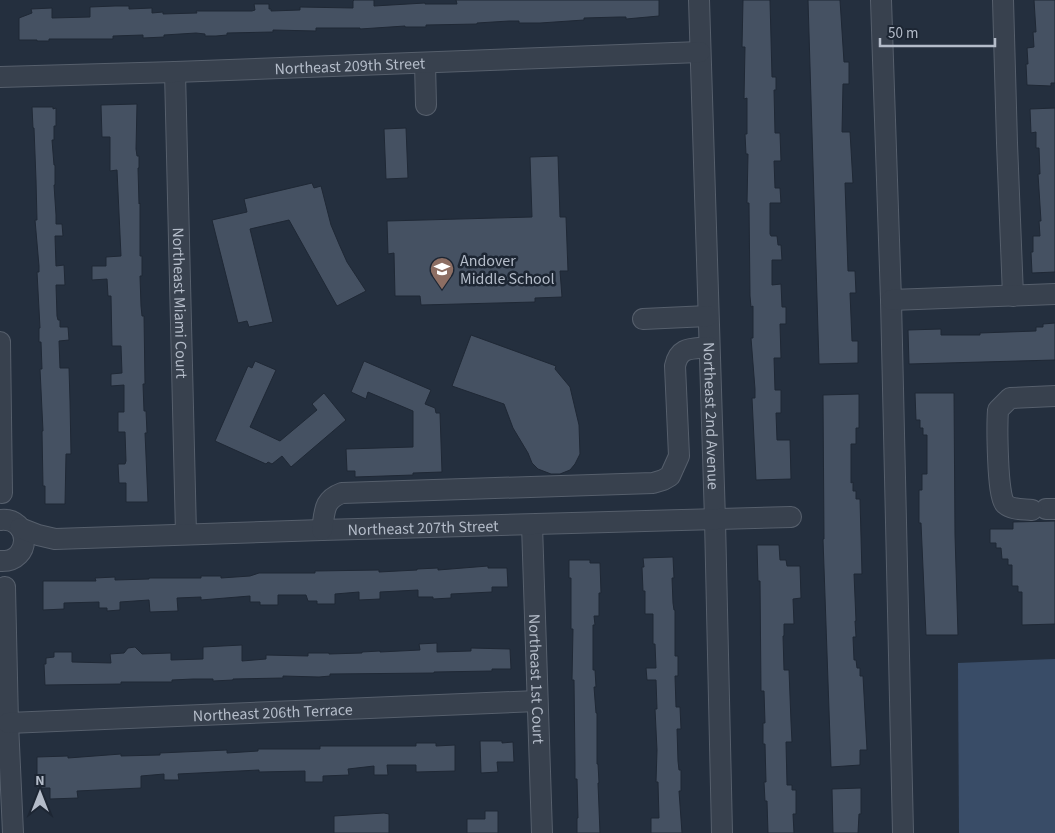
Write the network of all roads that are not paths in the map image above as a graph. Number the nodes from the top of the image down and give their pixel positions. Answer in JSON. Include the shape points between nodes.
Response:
{"nodes":[{"id":1,"x":699,"y":0,"type":"edge"},
{"id":2,"x":881,"y":0,"type":"edge"},
{"id":3,"x":1004,"y":0,"type":"edge"},
{"id":4,"x":700,"y":52,"type":"junction"},
{"id":5,"x":425,"y":63,"type":"junction"},
{"id":6,"x":175,"y":72,"type":"junction"},
{"id":7,"x":0,"y":76,"type":"edge"},
{"id":8,"x":426,"y":104,"type":"dead end"},
{"id":9,"x":1055,"y":294,"type":"edge"},
{"id":10,"x":1013,"y":296,"type":"junction"},
{"id":11,"x":890,"y":300,"type":"junction"},
{"id":12,"x":708,"y":316,"type":"junction"},
{"id":13,"x":643,"y":319,"type":"dead end"},
{"id":14,"x":0,"y":342,"type":"edge"},
{"id":15,"x":709,"y":347,"type":"junction"},
{"id":16,"x":1055,"y":396,"type":"edge"},
{"id":17,"x":1,"y":497,"type":"edge"},
{"id":18,"x":1044,"y":509,"type":"edge"},
{"id":19,"x":791,"y":517,"type":"dead end"},
{"id":20,"x":715,"y":520,"type":"junction"},
{"id":21,"x":11,"y":523,"type":"edge"},
{"id":22,"x":532,"y":525,"type":"junction"},
{"id":23,"x":322,"y":530,"type":"junction"},
{"id":24,"x":186,"y":534,"type":"junction"},
{"id":25,"x":54,"y":539,"type":"junction"},
{"id":26,"x":12,"y":557,"type":"edge"},
{"id":27,"x":2,"y":580,"type":"edge"},
{"id":28,"x":537,"y":700,"type":"junction"},
{"id":29,"x":8,"y":723,"type":"junction"},
{"id":30,"x":13,"y":833,"type":"edge"},
{"id":31,"x":542,"y":833,"type":"edge"},
{"id":32,"x":722,"y":833,"type":"edge"},
{"id":33,"x":903,"y":833,"type":"edge"}],
"edges":[{"from":1,"to":4,"type":"street","name":"Northeast 2nd Avenue"},
{"from":2,"to":11,"type":"street"},
{"from":3,"to":10,"type":"street"},
{"from":4,"to":5,"type":"street","name":"Northeast 209th Street"},
{"from":4,"to":12,"type":"street","name":"Northeast 2nd Avenue"},
{"from":5,"to":6,"type":"street","name":"Northeast 209th Street"},
{"from":5,"to":8,"type":"street"},
{"from":6,"to":7,"type":"street","name":"Northeast 209th Street"},
{"from":6,"to":24,"type":"street","name":"Northeast Miami Court"},
{"from":9,"to":10,"type":"street"},
{"from":10,"to":11,"type":"street"},
{"from":11,"to":33,"type":"street"},
{"from":12,"to":13,"type":"street"},
{"from":12,"to":15,"type":"street","name":"Northeast 2nd Avenue"},
{"from":14,"to":17,"type":"street"},
{"from":15,"to":20,"type":"street","name":"Northeast 2nd Avenue"},
{"from":15,"to":23,"type":"street","via":[[684,350],[677,357],[679,456],[670,476],[663,480],[654,483],[342,493],[331,497],[326,504]]},
{"from":16,"to":18,"type":"street","via":[[1010,398],[998,410],[1002,500],[1018,509]]},
{"from":17,"to":21,"type":"street"},
{"from":19,"to":20,"type":"street","name":"Northeast 207th Street"},
{"from":20,"to":22,"type":"street","name":"Northeast 207th Street"},
{"from":20,"to":32,"type":"street","name":"Northeast 2nd Avenue"},
{"from":21,"to":25,"type":"street","name":"Northeast 207th Street","via":[[38,536]]},
{"from":21,"to":26,"type":"street","via":[[24,540]]},
{"from":22,"to":23,"type":"street","name":"Northeast 207th Street"},
{"from":22,"to":28,"type":"street","name":"Northeast 1st Court"},
{"from":23,"to":24,"type":"street","name":"Northeast 207th Street"},
{"from":24,"to":25,"type":"street","name":"Northeast 207th Street"},
{"from":25,"to":26,"type":"street","name":"Northeast 207th Street"},
{"from":26,"to":27,"type":"street"},
{"from":27,"to":29,"type":"street"},
{"from":28,"to":29,"type":"street","name":"Northeast 206th Terrace"},
{"from":28,"to":31,"type":"street","name":"Northeast 1st Court"},
{"from":29,"to":30,"type":"street"}]}
